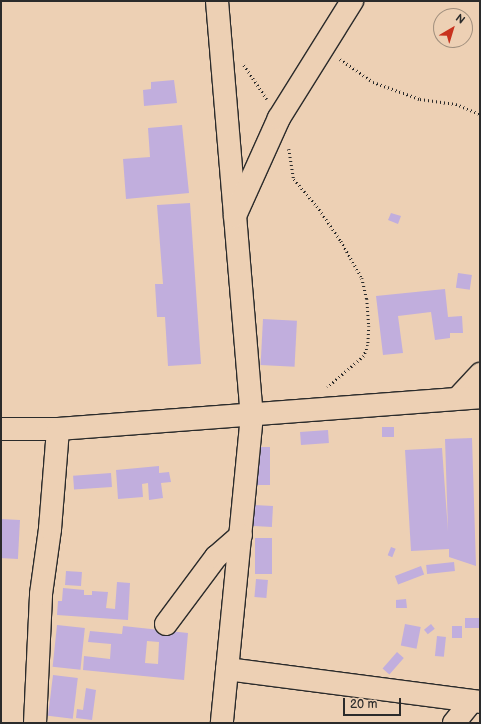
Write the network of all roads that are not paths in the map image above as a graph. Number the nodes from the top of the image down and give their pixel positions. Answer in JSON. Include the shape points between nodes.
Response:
{"nodes":[{"id":1,"x":217,"y":1,"type":"edge"},
{"id":2,"x":352,"y":1,"type":"edge"},
{"id":3,"x":235,"y":216,"type":"junction"},
{"id":4,"x":480,"y":374,"type":"edge"},
{"id":5,"x":480,"y":396,"type":"edge"},
{"id":6,"x":458,"y":398,"type":"junction"},
{"id":7,"x":252,"y":415,"type":"junction"},
{"id":8,"x":1,"y":429,"type":"edge"},
{"id":9,"x":58,"y":429,"type":"junction"},
{"id":10,"x":241,"y":535,"type":"junction"},
{"id":11,"x":166,"y":624,"type":"dead end"},
{"id":12,"x":227,"y":669,"type":"junction"},
{"id":13,"x":476,"y":702,"type":"edge"},
{"id":14,"x":35,"y":723,"type":"edge"},
{"id":15,"x":222,"y":723,"type":"edge"},
{"id":16,"x":454,"y":723,"type":"edge"}],
"edges":[{"from":1,"to":3,"type":"street"},
{"from":2,"to":3,"type":"street","via":[[279,118]]},
{"from":3,"to":7,"type":"street"},
{"from":4,"to":6,"type":"street"},
{"from":5,"to":6,"type":"street"},
{"from":6,"to":7,"type":"street"},
{"from":7,"to":9,"type":"street"},
{"from":7,"to":10,"type":"street"},
{"from":8,"to":9,"type":"street"},
{"from":9,"to":14,"type":"street","via":[[50,529],[41,594]]},
{"from":10,"to":11,"type":"street","via":[[216,557]]},
{"from":10,"to":12,"type":"street"},
{"from":12,"to":13,"type":"street"},
{"from":12,"to":15,"type":"street"},
{"from":13,"to":16,"type":"street"}]}
